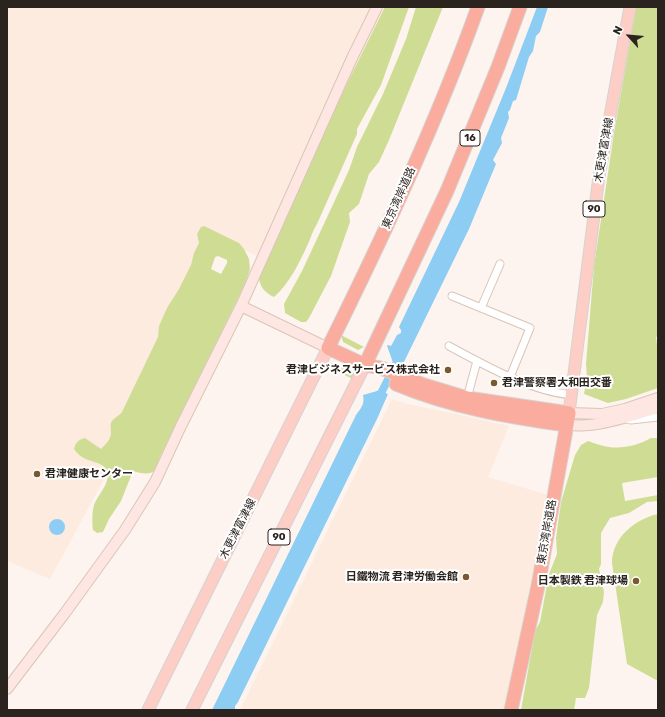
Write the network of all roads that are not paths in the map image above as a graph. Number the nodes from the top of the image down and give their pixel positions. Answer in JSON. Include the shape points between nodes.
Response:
{"nodes":[{"id":1,"x":377,"y":7,"type":"edge"},
{"id":2,"x":520,"y":7,"type":"edge"},
{"id":3,"x":630,"y":7,"type":"edge"},
{"id":4,"x":477,"y":9,"type":"edge"},
{"id":5,"x":500,"y":264,"type":"dead end"},
{"id":6,"x":452,"y":296,"type":"dead end"},
{"id":7,"x":241,"y":306,"type":"junction"},
{"id":8,"x":481,"y":308,"type":"junction"},
{"id":9,"x":449,"y":346,"type":"dead end"},
{"id":10,"x":328,"y":348,"type":"junction"},
{"id":11,"x":477,"y":361,"type":"junction"},
{"id":12,"x":369,"y":367,"type":"junction"},
{"id":13,"x":510,"y":377,"type":"junction"},
{"id":14,"x":400,"y":381,"type":"junction"},
{"id":15,"x":572,"y":395,"type":"junction"},
{"id":16,"x":467,"y":398,"type":"junction"},
{"id":17,"x":658,"y":398,"type":"edge"},
{"id":18,"x":658,"y":408,"type":"edge"},
{"id":19,"x":658,"y":416,"type":"edge"},
{"id":20,"x":625,"y":418,"type":"junction"},
{"id":21,"x":568,"y":419,"type":"junction"},
{"id":22,"x":7,"y":689,"type":"edge"},
{"id":23,"x":148,"y":710,"type":"edge"},
{"id":24,"x":192,"y":710,"type":"edge"},
{"id":25,"x":511,"y":710,"type":"edge"}],
"edges":[{"from":1,"to":7,"type":"street"},
{"from":2,"to":12,"type":"highway","number":"16","via":[[485,101]]},
{"from":3,"to":15,"type":"main road","name":"木更津富津線","number":"90","via":[[599,176]]},
{"from":4,"to":10,"type":"highway","name":"東京湾岸道路","via":[[408,180]]},
{"from":5,"to":8,"type":"street"},
{"from":6,"to":8,"type":"street"},
{"from":7,"to":10,"type":"street"},
{"from":7,"to":22,"type":"street","via":[[144,500],[65,613]]},
{"from":8,"to":13,"type":"street","via":[[530,328]]},
{"from":9,"to":11,"type":"street"},
{"from":10,"to":12,"type":"highway"},
{"from":10,"to":23,"type":"main road","name":"木更津富津線"},
{"from":11,"to":13,"type":"street"},
{"from":11,"to":16,"type":"street"},
{"from":12,"to":14,"type":"highway","via":[[381,368]]},
{"from":12,"to":24,"type":"main road","number":"90"},
{"from":13,"to":15,"type":"street"},
{"from":14,"to":16,"type":"highway"},
{"from":14,"to":21,"type":"highway","via":[[425,395],[476,410]]},
{"from":15,"to":21,"type":"main road","name":"木更津富津線","number":"90"},
{"from":16,"to":21,"type":"highway"},
{"from":17,"to":21,"type":"street","via":[[625,409]]},
{"from":18,"to":20,"type":"street"},
{"from":19,"to":20,"type":"street","via":[[631,420]]},
{"from":20,"to":21,"type":"street","via":[[589,425]]},
{"from":21,"to":25,"type":"highway","name":"東京湾岸道路","via":[[538,586]]}]}
